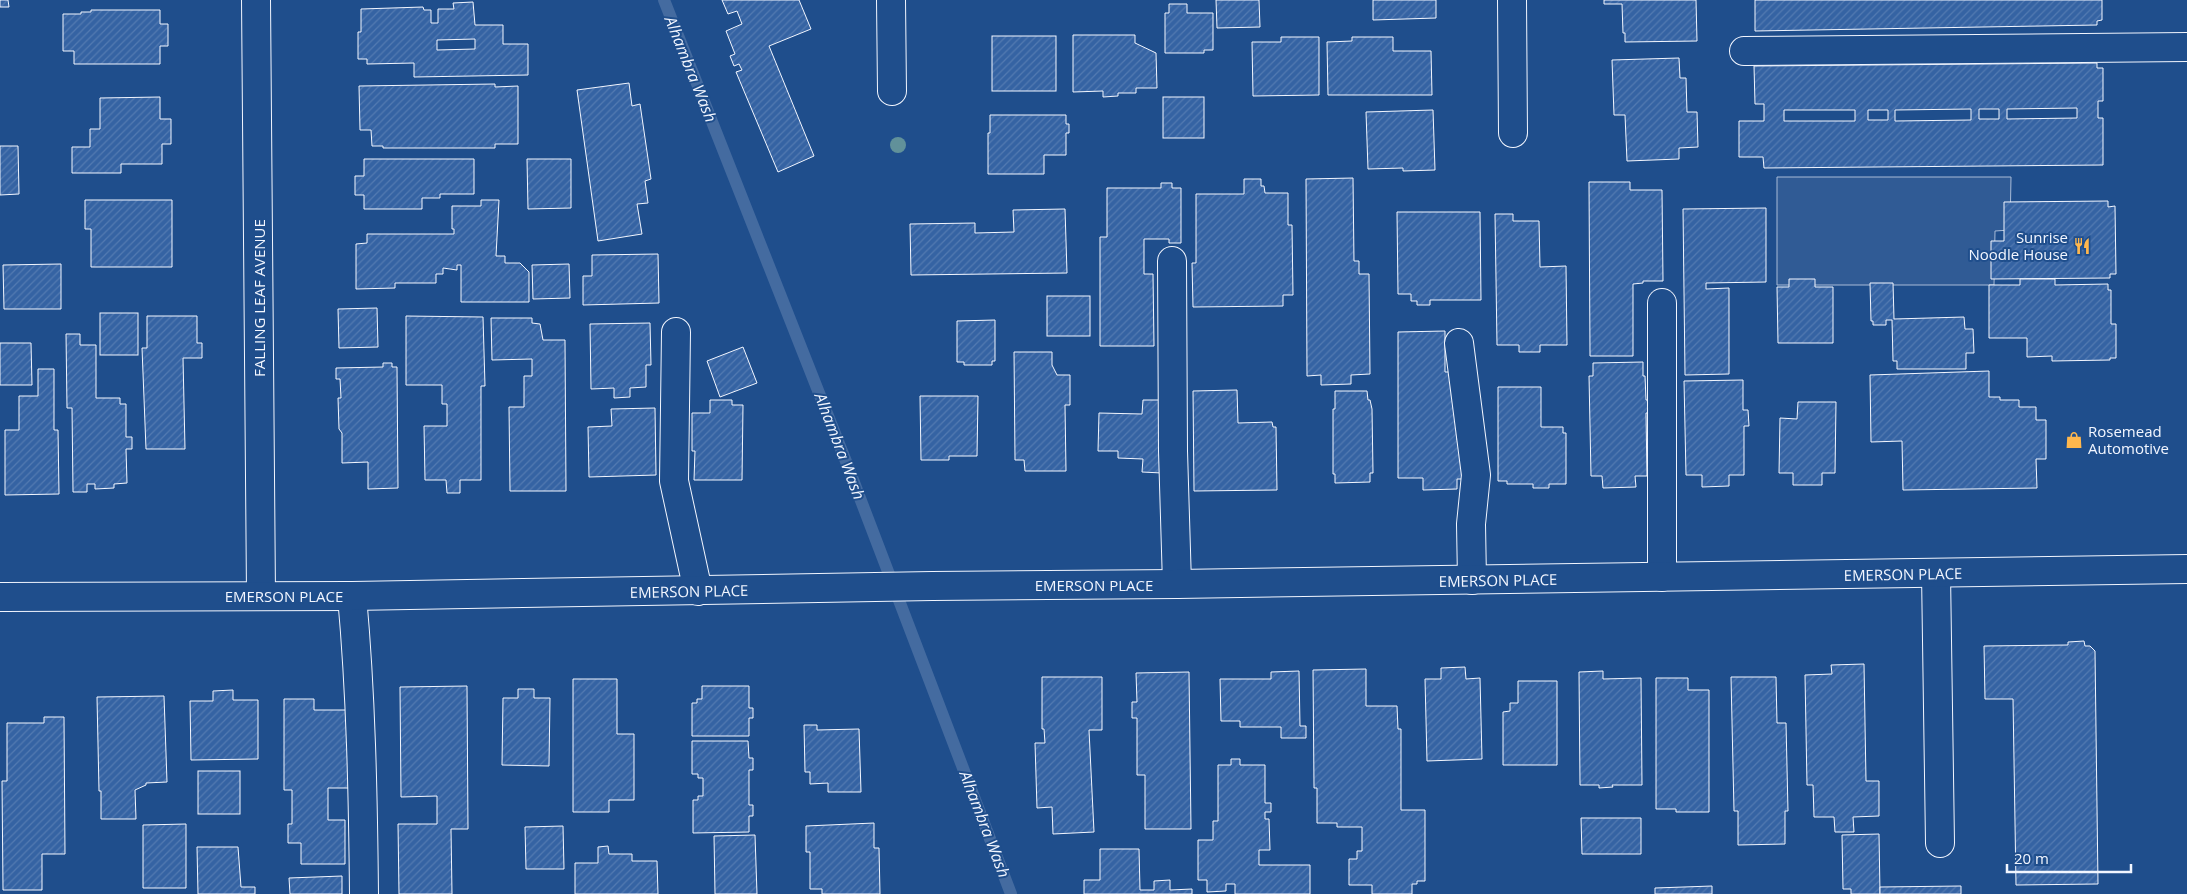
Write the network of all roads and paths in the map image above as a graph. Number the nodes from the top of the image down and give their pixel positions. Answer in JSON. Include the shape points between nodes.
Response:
{"nodes":[{"id":1,"x":256,"y":0,"type":"edge"},
{"id":2,"x":891,"y":0,"type":"edge"},
{"id":3,"x":1512,"y":0,"type":"edge"},
{"id":4,"x":2187,"y":47,"type":"edge"},
{"id":5,"x":1744,"y":51,"type":"dead end"},
{"id":6,"x":892,"y":91,"type":"dead end"},
{"id":7,"x":1512,"y":132,"type":"dead end"},
{"id":8,"x":1172,"y":261,"type":"dead end"},
{"id":9,"x":1662,"y":303,"type":"dead end"},
{"id":10,"x":676,"y":332,"type":"dead end"},
{"id":11,"x":1459,"y":342,"type":"dead end"},
{"id":12,"x":2187,"y":569,"type":"edge"},
{"id":13,"x":1936,"y":573,"type":"junction"},
{"id":14,"x":1662,"y":577,"type":"junction"},
{"id":15,"x":1472,"y":580,"type":"junction"},
{"id":16,"x":1177,"y":584,"type":"junction"},
{"id":17,"x":698,"y":591,"type":"junction"},
{"id":18,"x":261,"y":595,"type":"junction"},
{"id":19,"x":352,"y":596,"type":"junction"},
{"id":20,"x":0,"y":597,"type":"edge"},
{"id":21,"x":1940,"y":843,"type":"dead end"},
{"id":22,"x":364,"y":894,"type":"edge"}],
"edges":[{"from":1,"to":18,"type":"street","name":"FALLING LEAF AVENUE"},
{"from":2,"to":6,"type":"street"},
{"from":3,"to":7,"type":"street"},
{"from":4,"to":5,"type":"street"},
{"from":8,"to":16,"type":"street"},
{"from":9,"to":14,"type":"street"},
{"from":10,"to":17,"type":"street","via":[[674,481]]},
{"from":11,"to":15,"type":"street","via":[[1476,476],[1471,524]]},
{"from":12,"to":13,"type":"street","name":"EMERSON PLACE"},
{"from":13,"to":14,"type":"street","name":"EMERSON PLACE"},
{"from":13,"to":21,"type":"street"},
{"from":14,"to":15,"type":"street","name":"EMERSON PLACE"},
{"from":15,"to":16,"type":"street","name":"EMERSON PLACE"},
{"from":16,"to":17,"type":"street","name":"EMERSON PLACE"},
{"from":17,"to":19,"type":"street","name":"EMERSON PLACE"},
{"from":18,"to":19,"type":"street","name":"EMERSON PLACE"},
{"from":18,"to":20,"type":"street","name":"EMERSON PLACE"},
{"from":19,"to":22,"type":"street","via":[[362,759]]}]}
